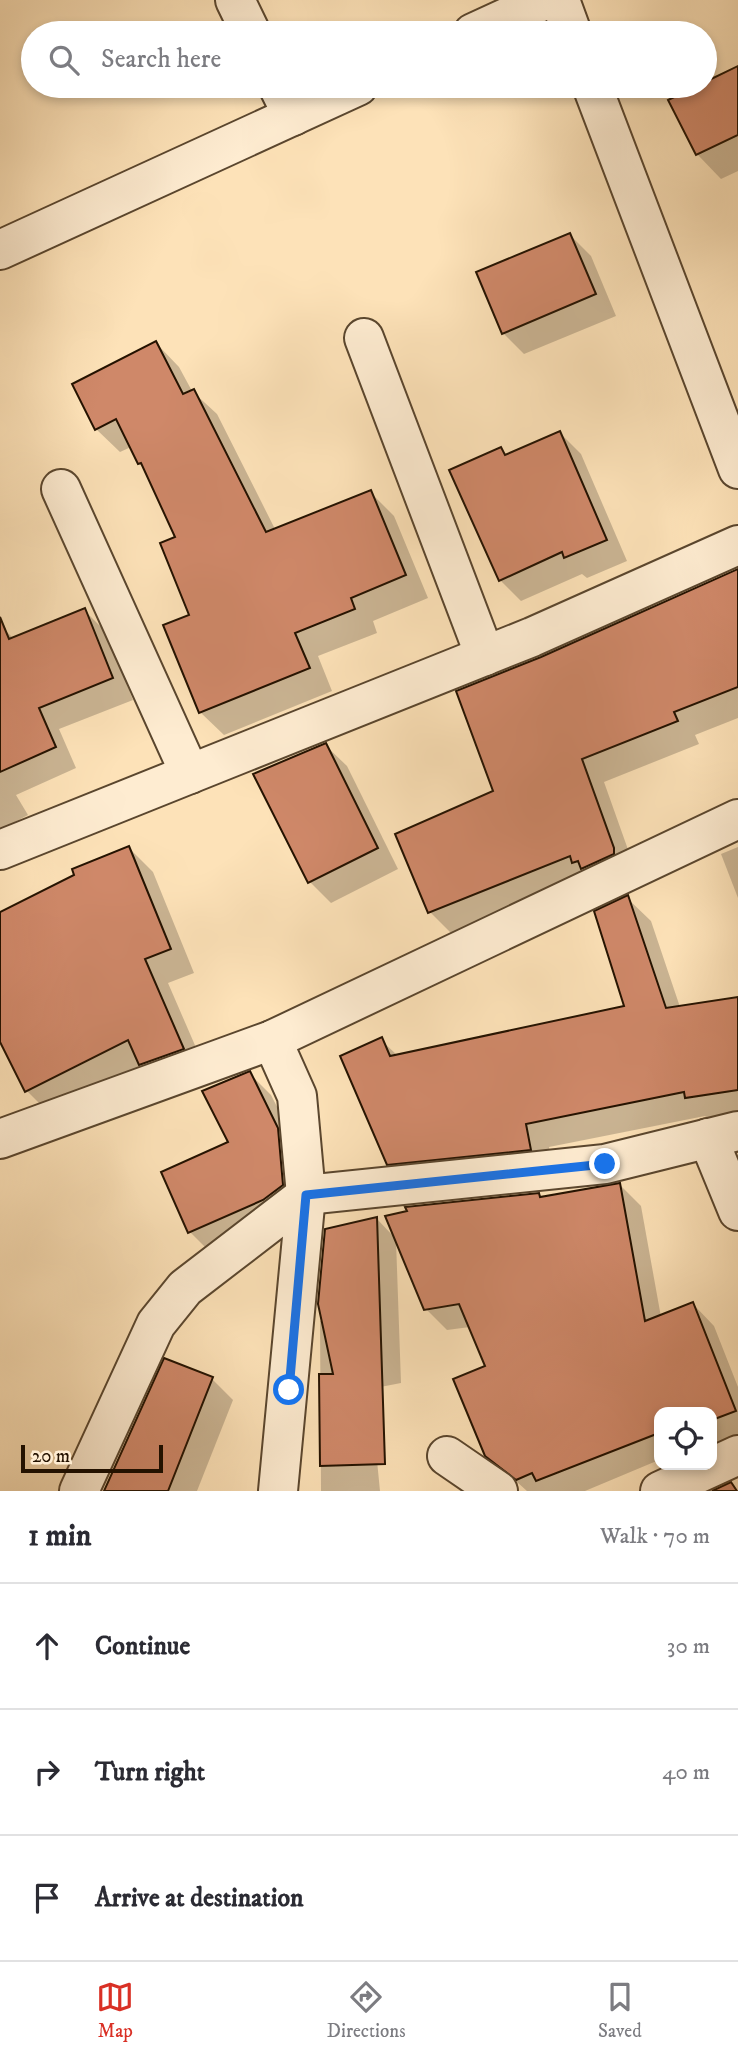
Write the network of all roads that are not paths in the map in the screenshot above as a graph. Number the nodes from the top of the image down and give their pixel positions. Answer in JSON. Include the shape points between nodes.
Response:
{"nodes":[{"id":1,"x":234,"y":0,"type":"edge"},
{"id":2,"x":545,"y":0,"type":"edge"},
{"id":3,"x":560,"y":0,"type":"edge"},
{"id":4,"x":245,"y":21,"type":"edge"},
{"id":5,"x":499,"y":21,"type":"edge"},
{"id":6,"x":568,"y":21,"type":"edge"},
{"id":7,"x":597,"y":98,"type":"edge"},
{"id":8,"x":286,"y":101,"type":"edge"},
{"id":9,"x":0,"y":250,"type":"edge"},
{"id":10,"x":364,"y":338,"type":"dead end"},
{"id":11,"x":738,"y":469,"type":"edge"},
{"id":12,"x":61,"y":489,"type":"dead end"},
{"id":13,"x":738,"y":545,"type":"edge"},
{"id":14,"x":485,"y":656,"type":"junction"},
{"id":15,"x":190,"y":774,"type":"junction"},
{"id":16,"x":738,"y":819,"type":"edge"},
{"id":17,"x":0,"y":850,"type":"edge"},
{"id":18,"x":272,"y":1041,"type":"junction"},
{"id":19,"x":723,"y":1135,"type":"edge"},
{"id":20,"x":0,"y":1139,"type":"edge"},
{"id":21,"x":306,"y":1195,"type":"junction"},
{"id":22,"x":738,"y":1211,"type":"edge"},
{"id":23,"x":738,"y":1455,"type":"edge"},
{"id":24,"x":447,"y":1456,"type":"dead end"},
{"id":25,"x":79,"y":1491,"type":"edge"},
{"id":26,"x":278,"y":1491,"type":"edge"},
{"id":27,"x":498,"y":1491,"type":"edge"},
{"id":28,"x":660,"y":1491,"type":"edge"}],
"edges":[{"from":1,"to":4,"type":"street"},
{"from":2,"to":5,"type":"street"},
{"from":3,"to":6,"type":"street"},
{"from":7,"to":11,"type":"street"},
{"from":8,"to":9,"type":"street"},
{"from":10,"to":14,"type":"street"},
{"from":12,"to":15,"type":"street"},
{"from":13,"to":14,"type":"street"},
{"from":14,"to":15,"type":"street"},
{"from":15,"to":17,"type":"street"},
{"from":16,"to":18,"type":"street"},
{"from":18,"to":20,"type":"street"},
{"from":18,"to":21,"type":"street","via":[[297,1096]]},
{"from":19,"to":21,"type":"street","via":[[605,1164]]},
{"from":19,"to":22,"type":"street"},
{"from":21,"to":25,"type":"street","via":[[169,1305]]},
{"from":21,"to":26,"type":"street"},
{"from":23,"to":28,"type":"street"},
{"from":24,"to":27,"type":"street"}]}
